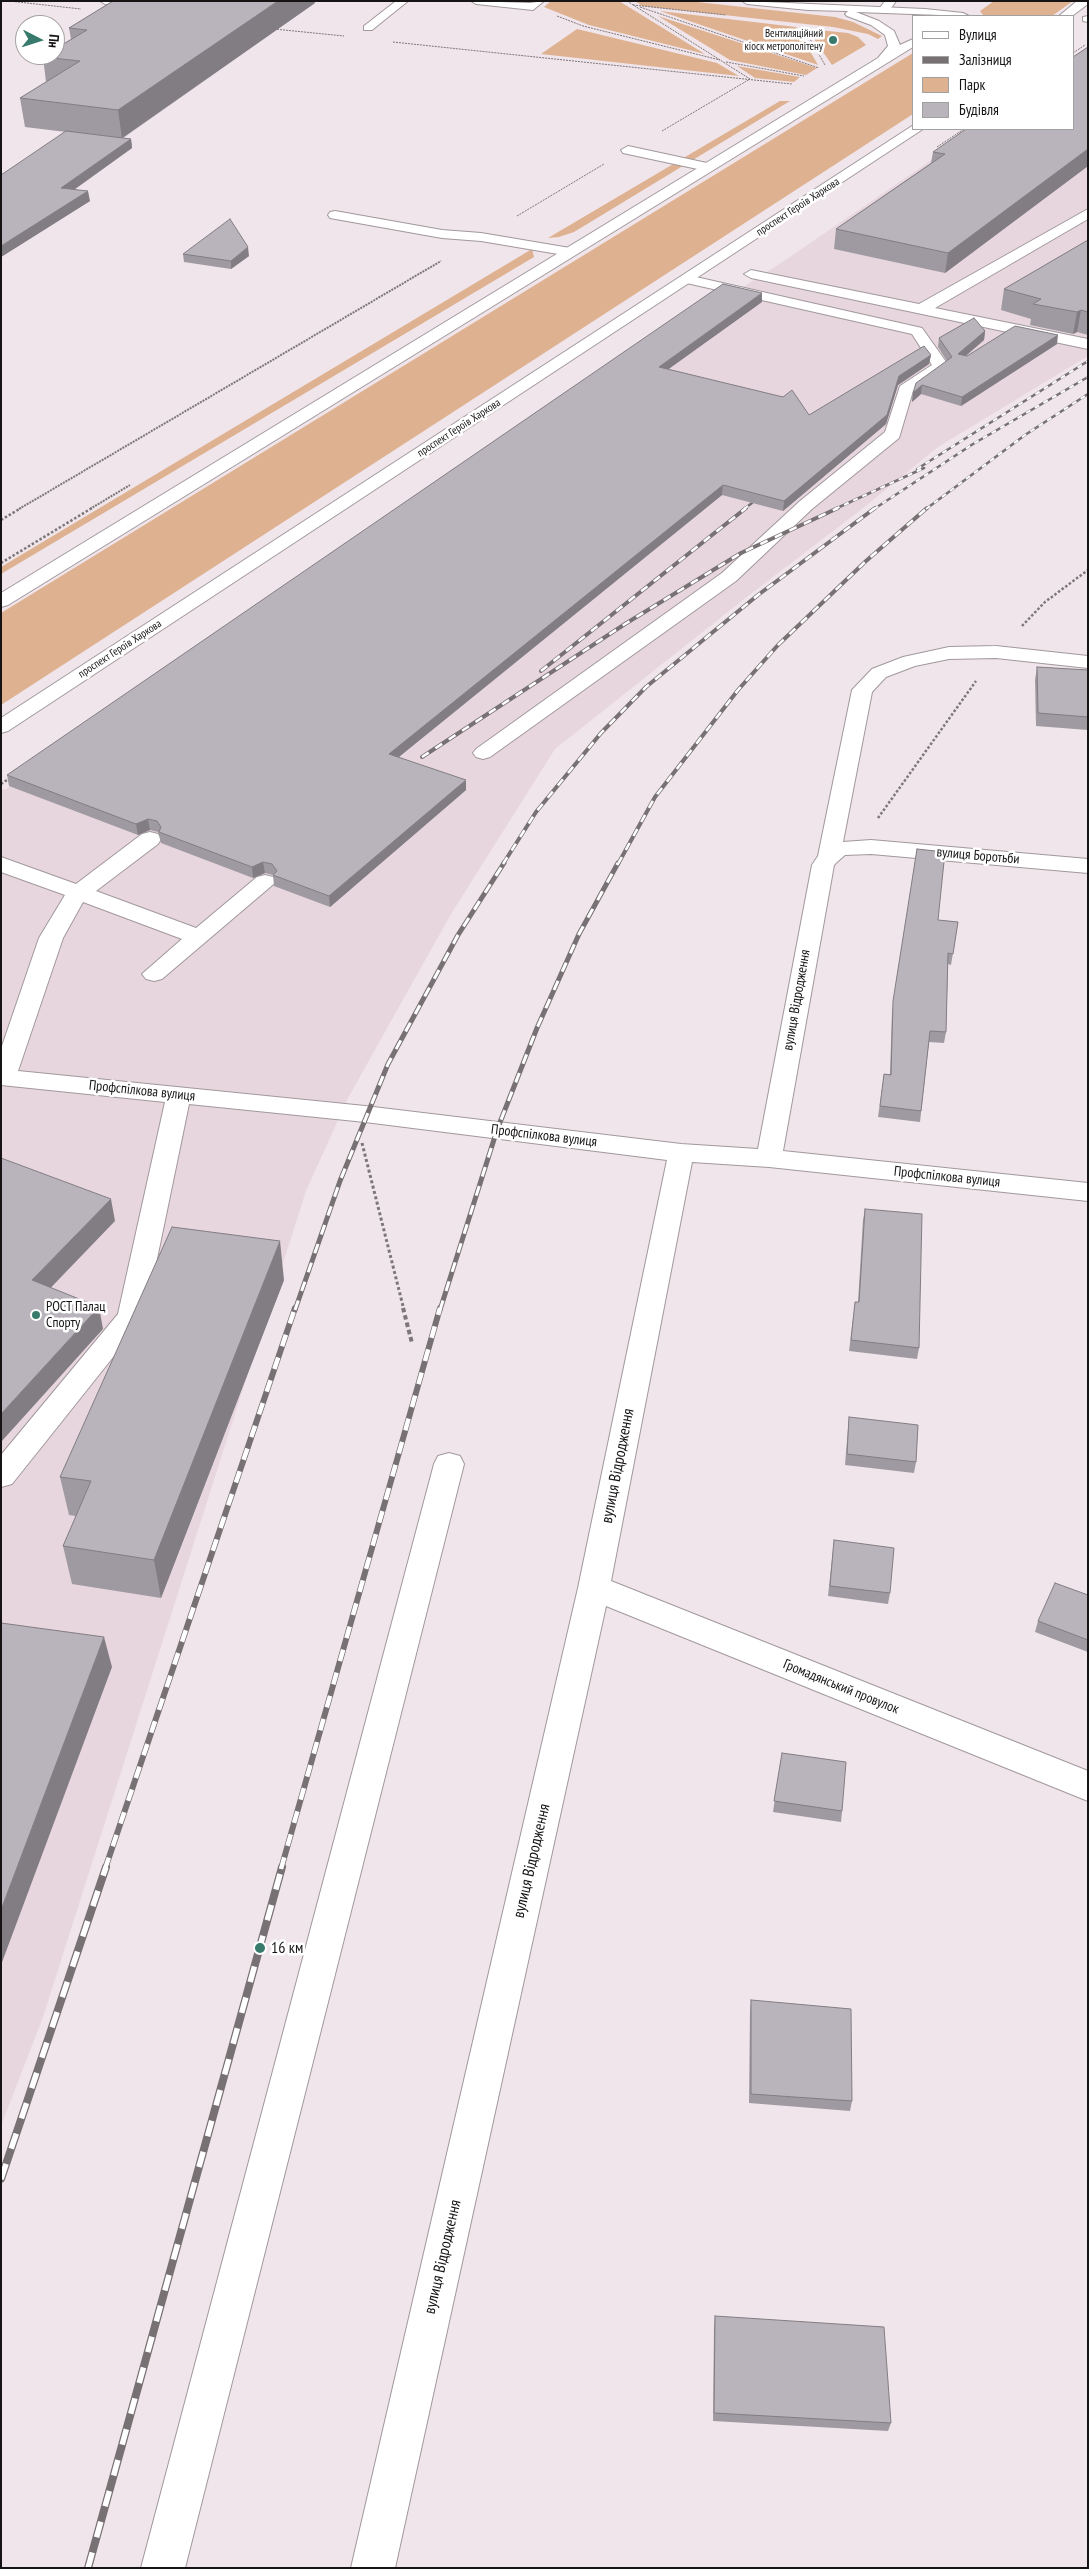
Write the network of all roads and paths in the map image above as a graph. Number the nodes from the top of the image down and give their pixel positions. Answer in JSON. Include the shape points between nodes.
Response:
{"nodes":[{"id":1,"x":9,"y":1,"type":"edge"},
{"id":2,"x":105,"y":1,"type":"edge"},
{"id":3,"x":403,"y":1,"type":"edge"},
{"id":4,"x":476,"y":1,"type":"edge"},
{"id":5,"x":627,"y":1,"type":"edge"},
{"id":6,"x":748,"y":1,"type":"edge"},
{"id":7,"x":1085,"y":1,"type":"edge"},
{"id":8,"x":536,"y":4,"type":"edge"},
{"id":9,"x":633,"y":5,"type":"junction"},
{"id":10,"x":790,"y":5,"type":"junction"},
{"id":11,"x":888,"y":5,"type":"edge"},
{"id":12,"x":160,"y":6,"type":"edge"},
{"id":13,"x":970,"y":6,"type":"dead end"},
{"id":14,"x":820,"y":8,"type":"junction"},
{"id":15,"x":85,"y":9,"type":"dead end"},
{"id":16,"x":951,"y":15,"type":"edge"},
{"id":17,"x":958,"y":15,"type":"edge"},
{"id":18,"x":1066,"y":15,"type":"edge"},
{"id":19,"x":1088,"y":18,"type":"edge"},
{"id":20,"x":912,"y":19,"type":"edge"},
{"id":21,"x":1076,"y":25,"type":"dead end"},
{"id":22,"x":368,"y":28,"type":"dead end"},
{"id":23,"x":274,"y":29,"type":"dead end"},
{"id":24,"x":805,"y":30,"type":"dead end"},
{"id":25,"x":343,"y":36,"type":"dead end"},
{"id":26,"x":393,"y":42,"type":"dead end"},
{"id":27,"x":912,"y":43,"type":"edge"},
{"id":28,"x":1088,"y":48,"type":"edge"},
{"id":29,"x":1074,"y":52,"type":"edge"},
{"id":30,"x":883,"y":60,"type":"junction"},
{"id":31,"x":724,"y":61,"type":"junction"},
{"id":32,"x":805,"y":77,"type":"dead end"},
{"id":33,"x":750,"y":79,"type":"junction"},
{"id":34,"x":794,"y":84,"type":"dead end"},
{"id":35,"x":915,"y":130,"type":"edge"},
{"id":36,"x":963,"y":130,"type":"edge"},
{"id":37,"x":935,"y":149,"type":"edge"},
{"id":38,"x":628,"y":150,"type":"junction"},
{"id":39,"x":707,"y":167,"type":"junction"},
{"id":40,"x":1088,"y":213,"type":"edge"},
{"id":41,"x":335,"y":215,"type":"dead end"},
{"id":42,"x":481,"y":237,"type":"junction"},
{"id":43,"x":570,"y":252,"type":"junction"},
{"id":44,"x":708,"y":265,"type":"junction"},
{"id":45,"x":688,"y":279,"type":"junction"},
{"id":46,"x":922,"y":309,"type":"junction"},
{"id":47,"x":1088,"y":344,"type":"edge"},
{"id":48,"x":1,"y":520,"type":"edge"},
{"id":49,"x":1088,"y":570,"type":"edge"},
{"id":50,"x":1,"y":601,"type":"edge"},
{"id":51,"x":996,"y":652,"type":"junction"},
{"id":52,"x":1088,"y":662,"type":"edge"},
{"id":53,"x":1,"y":728,"type":"edge"},
{"id":54,"x":483,"y":753,"type":"dead end"},
{"id":55,"x":11,"y":777,"type":"edge"},
{"id":56,"x":1,"y":784,"type":"edge"},
{"id":57,"x":150,"y":839,"type":"dead end"},
{"id":58,"x":871,"y":847,"type":"junction"},
{"id":59,"x":834,"y":853,"type":"junction"},
{"id":60,"x":1,"y":864,"type":"edge"},
{"id":61,"x":1088,"y":866,"type":"edge"},
{"id":62,"x":265,"y":882,"type":"dead end"},
{"id":63,"x":79,"y":893,"type":"junction"},
{"id":64,"x":198,"y":937,"type":"junction"},
{"id":65,"x":154,"y":974,"type":"dead end"},
{"id":66,"x":3,"y":1077,"type":"edge"},
{"id":67,"x":179,"y":1094,"type":"junction"},
{"id":68,"x":362,"y":1142,"type":"dead end"},
{"id":69,"x":682,"y":1153,"type":"junction"},
{"id":70,"x":769,"y":1158,"type":"junction"},
{"id":71,"x":1088,"y":1192,"type":"edge"},
{"id":72,"x":412,"y":1343,"type":"dead end"},
{"id":73,"x":449,"y":1464,"type":"dead end"},
{"id":74,"x":1,"y":1476,"type":"edge"},
{"id":75,"x":594,"y":1588,"type":"junction"},
{"id":76,"x":1088,"y":1786,"type":"edge"},
{"id":77,"x":163,"y":2568,"type":"edge"},
{"id":78,"x":373,"y":2568,"type":"edge"}],
"edges":[{"from":1,"to":15,"type":"path"},
{"from":2,"to":12,"type":"main road"},
{"from":3,"to":22,"type":"main road"},
{"from":4,"to":8,"type":"main road"},
{"from":5,"to":9,"type":"path"},
{"from":6,"to":10,"type":"main road"},
{"from":7,"to":18,"type":"main road"},
{"from":8,"to":31,"type":"path","via":[[583,26]]},
{"from":9,"to":24,"type":"path","via":[[828,70]]},
{"from":9,"to":31,"type":"path"},
{"from":10,"to":11,"type":"main road"},
{"from":10,"to":14,"type":"main road"},
{"from":11,"to":16,"type":"main road"},
{"from":13,"to":17,"type":"main road"},
{"from":14,"to":20,"type":"main road"},
{"from":14,"to":30,"type":"main road","via":[[860,17],[886,30],[895,42]]},
{"from":19,"to":21,"type":"main road"},
{"from":23,"to":25,"type":"path"},
{"from":26,"to":33,"type":"path"},
{"from":27,"to":30,"type":"main road"},
{"from":28,"to":29,"type":"path","via":[[1082,47]]},
{"from":30,"to":39,"type":"main road"},
{"from":31,"to":32,"type":"path"},
{"from":31,"to":33,"type":"path"},
{"from":33,"to":34,"type":"path"},
{"from":33,"to":38,"type":"path"},
{"from":35,"to":44,"type":"main road","name":"проспект Героїв Харкова"},
{"from":36,"to":37,"type":"path"},
{"from":38,"to":39,"type":"main road"},
{"from":38,"to":42,"type":"path"},
{"from":39,"to":43,"type":"main road"},
{"from":40,"to":46,"type":"main road"},
{"from":41,"to":42,"type":"main road","via":[[442,234]]},
{"from":42,"to":43,"type":"main road"},
{"from":42,"to":48,"type":"path"},
{"from":43,"to":50,"type":"main road"},
{"from":44,"to":45,"type":"main road","name":"проспект Героїв Харкова"},
{"from":44,"to":46,"type":"main road"},
{"from":45,"to":53,"type":"main road","name":"проспект Героїв Харкова"},
{"from":45,"to":54,"type":"main road","via":[[917,331],[941,366],[906,389],[893,434],[806,505],[729,577]]},
{"from":46,"to":47,"type":"main road"},
{"from":49,"to":51,"type":"path","via":[[1045,602]]},
{"from":51,"to":52,"type":"main road","name":"вулиця Відродження"},
{"from":51,"to":58,"type":"path","via":[[874,823]]},
{"from":51,"to":59,"type":"main road","name":"вулиця Відродження","via":[[949,653],[910,661],[878,673],[862,690]]},
{"from":55,"to":56,"type":"path"},
{"from":57,"to":63,"type":"main road"},
{"from":58,"to":59,"type":"main road","name":"вулиця Боротьби","via":[[853,847]]},
{"from":58,"to":61,"type":"main road","name":"вулиця Боротьби"},
{"from":59,"to":70,"type":"main road","name":"вулиця Відродження","via":[[822,865]]},
{"from":60,"to":63,"type":"main road"},
{"from":62,"to":64,"type":"main road"},
{"from":63,"to":64,"type":"main road"},
{"from":63,"to":66,"type":"main road","via":[[51,938]]},
{"from":64,"to":65,"type":"main road"},
{"from":66,"to":67,"type":"main road","name":"Профспілкова вулиця"},
{"from":67,"to":69,"type":"main road","name":"Профспілкова вулиця"},
{"from":67,"to":74,"type":"main road","via":[[131,1317]]},
{"from":68,"to":72,"type":"path"},
{"from":69,"to":70,"type":"main road","name":"Профспілкова вулиця"},
{"from":69,"to":75,"type":"main road","name":"вулиця Відродження"},
{"from":70,"to":71,"type":"main road","name":"Профспілкова вулиця"},
{"from":73,"to":77,"type":"main road"},
{"from":75,"to":76,"type":"main road","name":"Громадянський провулок"},
{"from":75,"to":78,"type":"main road","name":"вулиця Відродження"}]}
